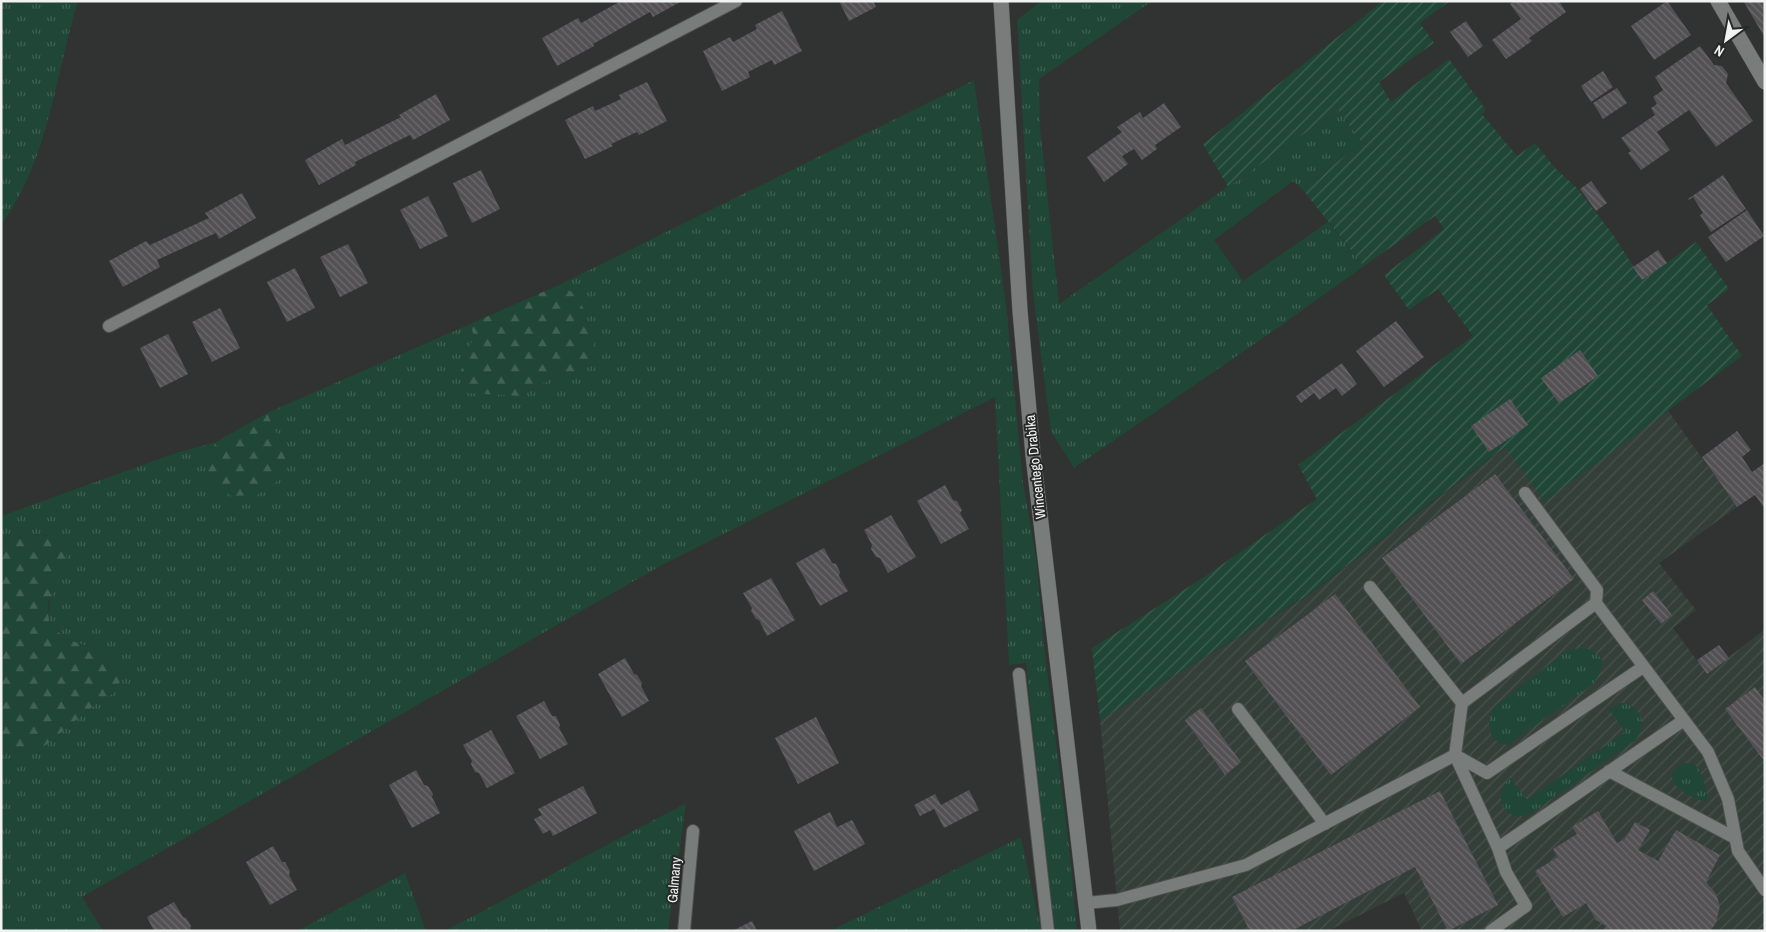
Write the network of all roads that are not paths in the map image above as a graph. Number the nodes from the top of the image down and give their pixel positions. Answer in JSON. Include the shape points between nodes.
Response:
{"nodes":[{"id":1,"x":736,"y":1,"type":"edge"},
{"id":2,"x":1001,"y":1,"type":"edge"},
{"id":3,"x":1718,"y":1,"type":"edge"},
{"id":4,"x":1765,"y":82,"type":"edge"},
{"id":5,"x":110,"y":326,"type":"dead end"},
{"id":6,"x":1525,"y":493,"type":"dead end"},
{"id":7,"x":1370,"y":587,"type":"dead end"},
{"id":8,"x":1596,"y":604,"type":"junction"},
{"id":9,"x":1643,"y":666,"type":"junction"},
{"id":10,"x":1019,"y":674,"type":"dead end"},
{"id":11,"x":1462,"y":703,"type":"junction"},
{"id":12,"x":1238,"y":709,"type":"dead end"},
{"id":13,"x":1684,"y":720,"type":"junction"},
{"id":14,"x":1455,"y":755,"type":"junction"},
{"id":15,"x":1609,"y":771,"type":"junction"},
{"id":16,"x":1325,"y":824,"type":"junction"},
{"id":17,"x":693,"y":831,"type":"dead end"},
{"id":18,"x":1735,"y":838,"type":"junction"},
{"id":19,"x":1498,"y":848,"type":"junction"},
{"id":20,"x":1765,"y":890,"type":"edge"},
{"id":21,"x":1086,"y":903,"type":"junction"},
{"id":22,"x":684,"y":931,"type":"edge"},
{"id":23,"x":1048,"y":931,"type":"edge"},
{"id":24,"x":1089,"y":931,"type":"edge"},
{"id":25,"x":1491,"y":931,"type":"edge"}],
"edges":[{"from":1,"to":5,"type":"lane"},
{"from":2,"to":21,"type":"street","name":"Wincentego Drabika","via":[[1020,311],[1033,455]]},
{"from":3,"to":4,"type":"street"},
{"from":6,"to":8,"type":"lane","via":[[1597,590]]},
{"from":7,"to":11,"type":"lane"},
{"from":8,"to":9,"type":"lane"},
{"from":8,"to":11,"type":"lane"},
{"from":9,"to":13,"type":"lane"},
{"from":9,"to":14,"type":"lane","via":[[1487,773]]},
{"from":10,"to":23,"type":"lane"},
{"from":11,"to":14,"type":"lane"},
{"from":12,"to":16,"type":"lane"},
{"from":13,"to":15,"type":"lane"},
{"from":13,"to":18,"type":"lane","via":[[1708,752],[1728,799]]},
{"from":14,"to":16,"type":"lane"},
{"from":14,"to":19,"type":"lane"},
{"from":15,"to":18,"type":"lane"},
{"from":15,"to":19,"type":"lane"},
{"from":16,"to":21,"type":"lane","via":[[1246,865],[1117,900]]},
{"from":17,"to":22,"type":"lane","name":"Galmany"},
{"from":18,"to":20,"type":"lane","via":[[1738,851]]},
{"from":19,"to":25,"type":"lane","via":[[1506,872],[1526,906]]},
{"from":21,"to":24,"type":"street","name":"Wincentego Drabika"}]}
